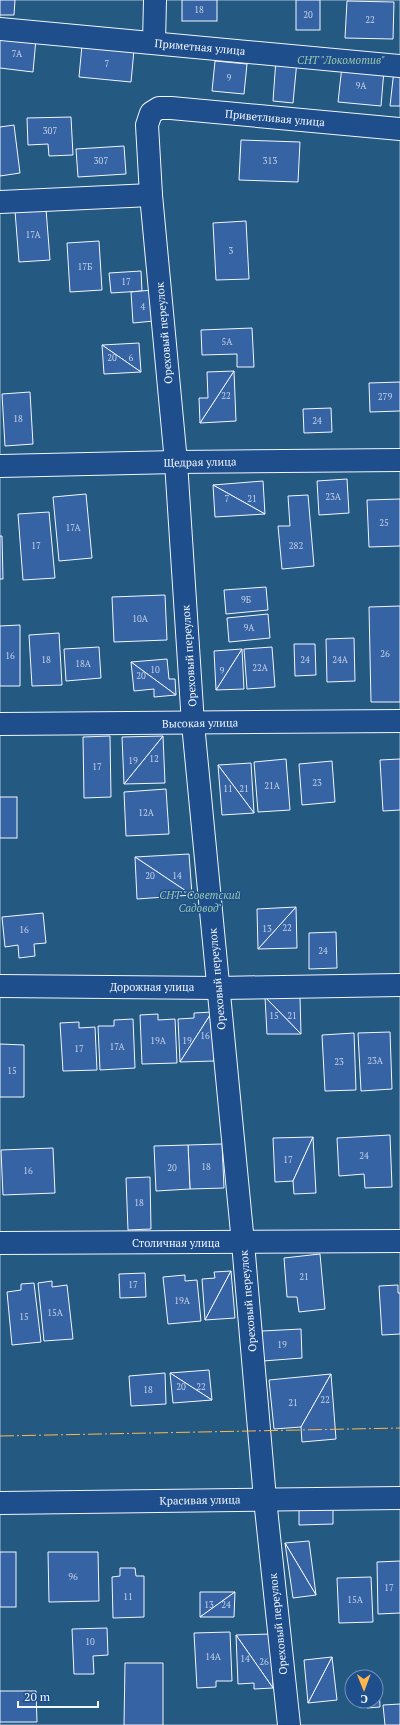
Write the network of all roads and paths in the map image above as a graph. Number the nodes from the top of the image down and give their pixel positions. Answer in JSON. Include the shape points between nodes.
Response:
{"nodes":[{"id":1,"x":155,"y":0,"type":"edge"},
{"id":2,"x":0,"y":29,"type":"edge"},
{"id":3,"x":154,"y":42,"type":"junction"},
{"id":4,"x":400,"y":66,"type":"edge"},
{"id":5,"x":151,"y":113,"type":"joint"},
{"id":6,"x":400,"y":129,"type":"edge"},
{"id":7,"x":151,"y":195,"type":"junction"},
{"id":8,"x":0,"y":202,"type":"edge"},
{"id":9,"x":400,"y":460,"type":"edge"},
{"id":10,"x":176,"y":462,"type":"junction"},
{"id":11,"x":0,"y":466,"type":"edge"},
{"id":12,"x":400,"y":721,"type":"edge"},
{"id":13,"x":0,"y":724,"type":"edge"},
{"id":14,"x":193,"y":724,"type":"junction"},
{"id":15,"x":400,"y":985,"type":"edge"},
{"id":16,"x":0,"y":986,"type":"edge"},
{"id":17,"x":218,"y":988,"type":"junction"},
{"id":18,"x":400,"y":1241,"type":"edge"},
{"id":19,"x":0,"y":1243,"type":"edge"},
{"id":20,"x":243,"y":1243,"type":"junction"},
{"id":21,"x":400,"y":1498,"type":"edge"},
{"id":22,"x":265,"y":1499,"type":"junction"},
{"id":23,"x":0,"y":1503,"type":"edge"},
{"id":24,"x":289,"y":1725,"type":"edge"}],
"edges":[{"from":1,"to":3,"type":"street"},
{"from":2,"to":3,"type":"street","name":"Приметная улица"},
{"from":3,"to":4,"type":"street","name":"Приметная улица"},
{"from":5,"to":6,"type":"street","name":"Приветливая улица","via":[[159,108],[171,108]]},
{"from":5,"to":7,"type":"street","name":"Ореховый переулок","via":[[147,125]]},
{"from":7,"to":8,"type":"street"},
{"from":7,"to":10,"type":"street","name":"Ореховый переулок"},
{"from":9,"to":10,"type":"street","name":"Щедрая улица"},
{"from":10,"to":11,"type":"street","name":"Щедрая улица"},
{"from":10,"to":14,"type":"street","name":"Ореховый переулок"},
{"from":12,"to":14,"type":"street","name":"Высокая улица"},
{"from":13,"to":14,"type":"street","name":"Высокая улица"},
{"from":14,"to":17,"type":"street","name":"Ореховый переулок"},
{"from":15,"to":17,"type":"street","name":"Дорожная улица"},
{"from":16,"to":17,"type":"street","name":"Дорожная улица"},
{"from":17,"to":20,"type":"street","name":"Ореховый переулок"},
{"from":18,"to":20,"type":"street","name":"Столичная улица"},
{"from":19,"to":20,"type":"street","name":"Столичная улица"},
{"from":20,"to":22,"type":"street","name":"Ореховый переулок"},
{"from":21,"to":22,"type":"street","name":"Красивая улица"},
{"from":22,"to":23,"type":"street","name":"Красивая улица"},
{"from":22,"to":24,"type":"street","name":"Ореховый переулок"}]}
